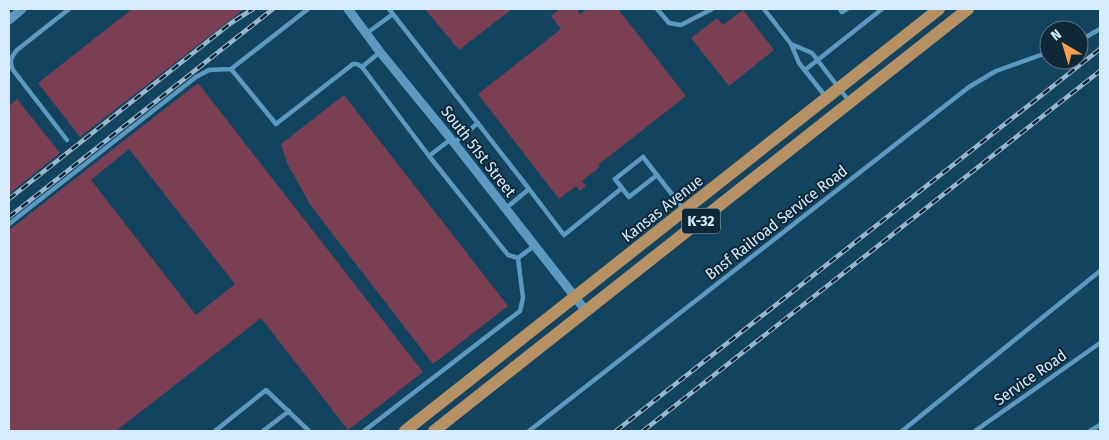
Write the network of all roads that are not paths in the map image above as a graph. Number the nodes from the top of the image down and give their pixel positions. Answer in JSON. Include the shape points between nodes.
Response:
{"nodes":[{"id":1,"x":22,"y":9,"type":"edge"},
{"id":2,"x":60,"y":9,"type":"edge"},
{"id":3,"x":70,"y":9,"type":"edge"},
{"id":4,"x":308,"y":9,"type":"edge"},
{"id":5,"x":348,"y":9,"type":"edge"},
{"id":6,"x":389,"y":9,"type":"edge"},
{"id":7,"x":657,"y":9,"type":"edge"},
{"id":8,"x":712,"y":9,"type":"edge"},
{"id":9,"x":764,"y":9,"type":"edge"},
{"id":10,"x":840,"y":9,"type":"edge"},
{"id":11,"x":847,"y":9,"type":"edge"},
{"id":12,"x":882,"y":9,"type":"edge"},
{"id":13,"x":939,"y":9,"type":"edge"},
{"id":14,"x":968,"y":9,"type":"edge"},
{"id":15,"x":63,"y":14,"type":"junction"},
{"id":16,"x":393,"y":14,"type":"junction"},
{"id":17,"x":9,"y":20,"type":"edge"},
{"id":18,"x":1100,"y":29,"type":"edge"},
{"id":19,"x":368,"y":33,"type":"junction"},
{"id":20,"x":1089,"y":35,"type":"edge"},
{"id":21,"x":791,"y":44,"type":"junction"},
{"id":22,"x":380,"y":52,"type":"junction"},
{"id":23,"x":1039,"y":56,"type":"edge"},
{"id":24,"x":817,"y":60,"type":"junction"},
{"id":25,"x":362,"y":67,"type":"junction"},
{"id":26,"x":231,"y":69,"type":"junction"},
{"id":27,"x":805,"y":70,"type":"junction"},
{"id":28,"x":839,"y":88,"type":"junction"},
{"id":29,"x":827,"y":98,"type":"junction"},
{"id":30,"x":850,"y":102,"type":"junction"},
{"id":31,"x":478,"y":123,"type":"junction"},
{"id":32,"x":67,"y":140,"type":"dead end"},
{"id":33,"x":452,"y":141,"type":"junction"},
{"id":34,"x":429,"y":156,"type":"junction"},
{"id":35,"x":657,"y":175,"type":"junction"},
{"id":36,"x":622,"y":188,"type":"junction"},
{"id":37,"x":529,"y":189,"type":"junction"},
{"id":38,"x":505,"y":209,"type":"junction"},
{"id":39,"x":685,"y":211,"type":"junction"},
{"id":40,"x":9,"y":224,"type":"edge"},
{"id":41,"x":696,"y":225,"type":"junction"},
{"id":42,"x":534,"y":246,"type":"junction"},
{"id":43,"x":518,"y":258,"type":"junction"},
{"id":44,"x":1100,"y":271,"type":"edge"},
{"id":45,"x":575,"y":298,"type":"junction"},
{"id":46,"x":586,"y":311,"type":"junction"},
{"id":47,"x":1100,"y":343,"type":"edge"},
{"id":48,"x":289,"y":411,"type":"junction"},
{"id":49,"x":1100,"y":425,"type":"edge"},
{"id":50,"x":215,"y":431,"type":"edge"},
{"id":51,"x":263,"y":431,"type":"edge"},
{"id":52,"x":309,"y":431,"type":"edge"},
{"id":53,"x":364,"y":431,"type":"edge"},
{"id":54,"x":405,"y":431,"type":"edge"},
{"id":55,"x":434,"y":431,"type":"edge"},
{"id":56,"x":530,"y":431,"type":"edge"},
{"id":57,"x":902,"y":431,"type":"edge"},
{"id":58,"x":975,"y":431,"type":"edge"},
{"id":59,"x":1090,"y":431,"type":"edge"}],
"edges":[{"from":1,"to":17,"type":"street"},
{"from":2,"to":15,"type":"lane"},
{"from":3,"to":15,"type":"lane"},
{"from":4,"to":26,"type":"lane"},
{"from":5,"to":19,"type":"street","name":"South 51st Street"},
{"from":6,"to":16,"type":"lane"},
{"from":7,"to":8,"type":"lane","via":[[669,23],[681,25]]},
{"from":9,"to":21,"type":"lane"},
{"from":10,"to":11,"type":"lane","via":[[842,12]]},
{"from":12,"to":24,"type":"lane"},
{"from":13,"to":28,"type":"main road","name":"Kansas Avenue","number":"K-32"},
{"from":14,"to":30,"type":"main road","name":"Kansas Avenue","number":"K-32"},
{"from":15,"to":32,"type":"lane","via":[[17,50],[10,64]]},
{"from":16,"to":19,"type":"lane"},
{"from":16,"to":31,"type":"lane"},
{"from":18,"to":20,"type":"lane"},
{"from":19,"to":22,"type":"street","name":"South 51st Street"},
{"from":21,"to":24,"type":"lane","via":[[812,53]]},
{"from":21,"to":27,"type":"lane"},
{"from":22,"to":25,"type":"lane"},
{"from":22,"to":33,"type":"street","name":"South 51st Street"},
{"from":23,"to":56,"type":"lane","name":"Bnsf Railroad Service Road","via":[[996,71],[969,87]]},
{"from":24,"to":27,"type":"lane"},
{"from":24,"to":28,"type":"lane"},
{"from":25,"to":26,"type":"lane","via":[[353,64],[276,124]]},
{"from":25,"to":34,"type":"lane"},
{"from":26,"to":40,"type":"lane","via":[[209,70],[196,77]]},
{"from":27,"to":29,"type":"lane"},
{"from":28,"to":29,"type":"main road","name":"Kansas Avenue","number":"K-32"},
{"from":28,"to":30,"type":"lane"},
{"from":29,"to":39,"type":"main road","name":"Kansas Avenue","number":"K-32"},
{"from":30,"to":41,"type":"main road","name":"Kansas Avenue","number":"K-32"},
{"from":31,"to":33,"type":"lane"},
{"from":31,"to":37,"type":"lane"},
{"from":33,"to":34,"type":"lane"},
{"from":33,"to":38,"type":"street","name":"South 51st Street"},
{"from":34,"to":43,"type":"lane","via":[[508,256]]},
{"from":35,"to":36,"type":"lane","via":[[629,197]]},
{"from":35,"to":36,"type":"lane","via":[[643,157],[615,179]]},
{"from":35,"to":39,"type":"lane"},
{"from":36,"to":37,"type":"lane","via":[[564,235]]},
{"from":37,"to":38,"type":"lane"},
{"from":38,"to":42,"type":"street","name":"South 51st Street"},
{"from":39,"to":41,"type":"lane"},
{"from":39,"to":45,"type":"main road","name":"Kansas Avenue","number":"K-32"},
{"from":41,"to":46,"type":"main road","name":"Kansas Avenue","number":"K-32"},
{"from":42,"to":43,"type":"lane"},
{"from":42,"to":45,"type":"street","name":"South 51st Street"},
{"from":43,"to":53,"type":"lane","via":[[523,298],[520,311]]},
{"from":44,"to":57,"type":"lane"},
{"from":45,"to":46,"type":"street","name":"South 51st Street"},
{"from":45,"to":54,"type":"main road","name":"Kansas Avenue","number":"K-32"},
{"from":46,"to":55,"type":"main road","name":"Kansas Avenue","number":"K-32"},
{"from":47,"to":58,"type":"lane","name":"Service Road"},
{"from":48,"to":50,"type":"lane","via":[[266,390]]},
{"from":48,"to":51,"type":"lane"},
{"from":48,"to":52,"type":"lane"},
{"from":49,"to":59,"type":"lane"}]}
